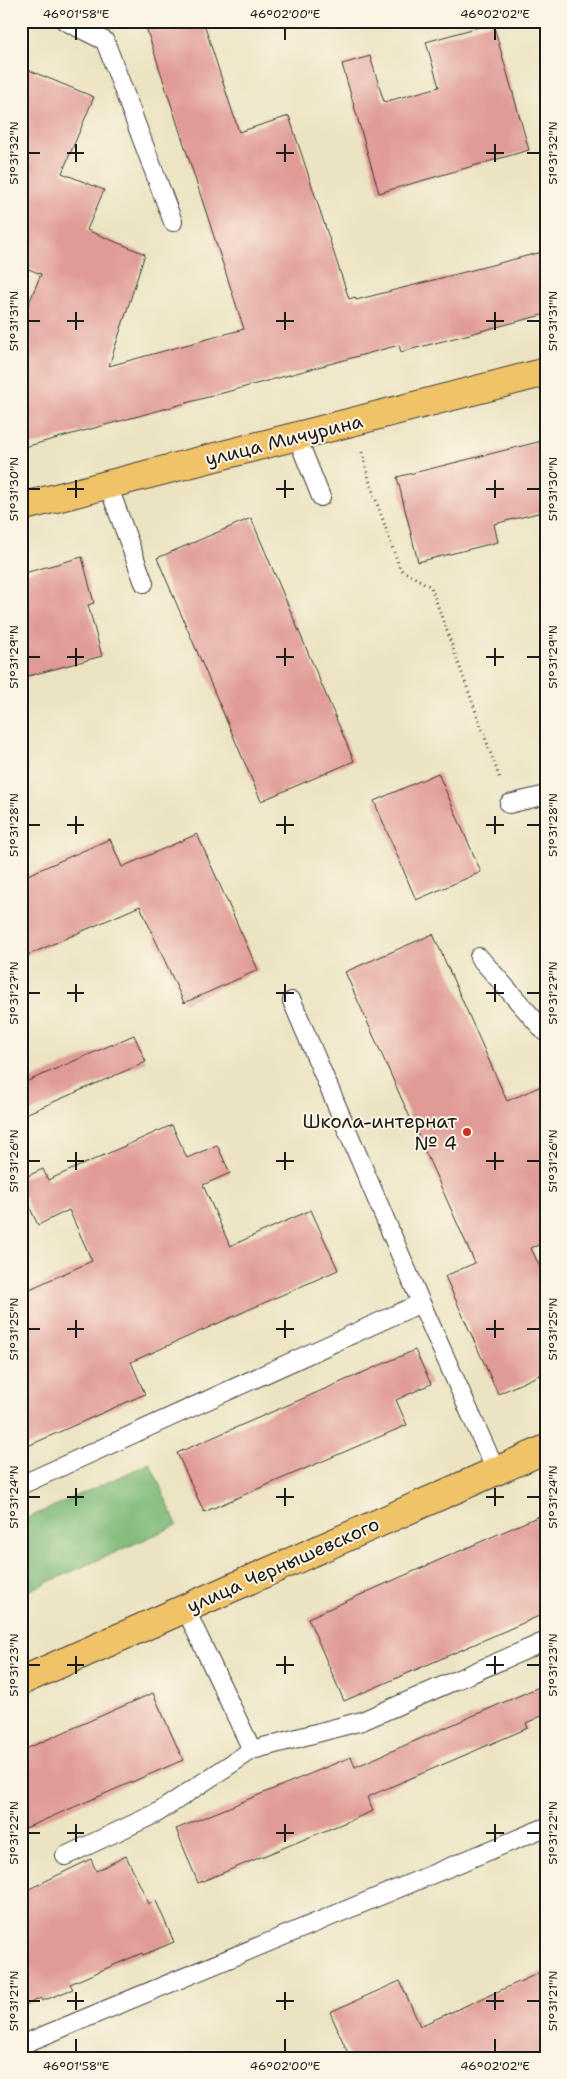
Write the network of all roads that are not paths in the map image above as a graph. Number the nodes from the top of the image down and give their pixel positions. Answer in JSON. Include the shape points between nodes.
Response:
{"nodes":[{"id":1,"x":65,"y":21,"type":"edge"},
{"id":2,"x":173,"y":222,"type":"dead end"},
{"id":3,"x":546,"y":372,"type":"edge"},
{"id":4,"x":298,"y":437,"type":"junction"},
{"id":5,"x":108,"y":485,"type":"junction"},
{"id":6,"x":321,"y":497,"type":"dead end"},
{"id":7,"x":21,"y":507,"type":"edge"},
{"id":8,"x":144,"y":583,"type":"dead end"},
{"id":9,"x":546,"y":795,"type":"edge"},
{"id":10,"x":509,"y":804,"type":"road end"},
{"id":11,"x":479,"y":956,"type":"dead end"},
{"id":12,"x":292,"y":1001,"type":"dead end"},
{"id":13,"x":546,"y":1034,"type":"edge"},
{"id":14,"x":421,"y":1302,"type":"junction"},
{"id":15,"x":546,"y":1449,"type":"edge"},
{"id":16,"x":496,"y":1471,"type":"junction"},
{"id":17,"x":21,"y":1485,"type":"edge"},
{"id":18,"x":185,"y":1608,"type":"junction"},
{"id":19,"x":546,"y":1641,"type":"edge"},
{"id":20,"x":21,"y":1681,"type":"edge"},
{"id":21,"x":252,"y":1750,"type":"junction"},
{"id":22,"x":546,"y":1827,"type":"edge"},
{"id":23,"x":65,"y":1856,"type":"dead end"},
{"id":24,"x":21,"y":2045,"type":"edge"}],
"edges":[{"from":1,"to":2,"type":"lane","via":[[105,41]]},
{"from":3,"to":4,"type":"main road","name":"улица Мичурина"},
{"from":4,"to":5,"type":"main road","name":"улица Мичурина"},
{"from":4,"to":6,"type":"lane"},
{"from":5,"to":7,"type":"main road","name":"улица Мичурина"},
{"from":5,"to":8,"type":"lane"},
{"from":9,"to":10,"type":"lane"},
{"from":11,"to":13,"type":"lane"},
{"from":12,"to":14,"type":"lane"},
{"from":14,"to":16,"type":"lane"},
{"from":14,"to":17,"type":"lane"},
{"from":15,"to":16,"type":"main road","name":"улица Чернышевского"},
{"from":16,"to":18,"type":"main road","name":"улица Чернышевского"},
{"from":18,"to":20,"type":"main road","name":"улица Чернышевского"},
{"from":18,"to":21,"type":"lane"},
{"from":19,"to":21,"type":"lane","via":[[362,1720]]},
{"from":21,"to":23,"type":"lane","via":[[158,1813]]},
{"from":22,"to":24,"type":"lane"}]}
